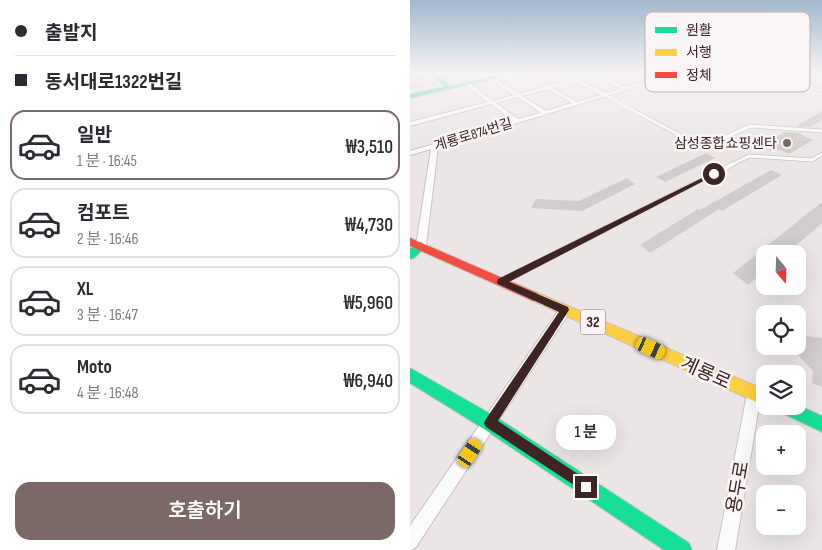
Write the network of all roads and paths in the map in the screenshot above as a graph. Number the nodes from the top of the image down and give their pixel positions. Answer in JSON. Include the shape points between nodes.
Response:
{"nodes":[{"id":1,"x":488,"y":99,"type":"edge"},
{"id":2,"x":505,"y":99,"type":"edge"},
{"id":3,"x":524,"y":99,"type":"edge"},
{"id":4,"x":569,"y":99,"type":"edge"},
{"id":5,"x":594,"y":99,"type":"edge"},
{"id":6,"x":612,"y":99,"type":"edge"},
{"id":7,"x":493,"y":102,"type":"junction"},
{"id":8,"x":577,"y":104,"type":"junction"},
{"id":9,"x":545,"y":113,"type":"junction"},
{"id":10,"x":517,"y":121,"type":"junction"},
{"id":11,"x":410,"y":124,"type":"edge"},
{"id":12,"x":822,"y":131,"type":"edge"},
{"id":13,"x":436,"y":146,"type":"junction"},
{"id":14,"x":410,"y":153,"type":"edge"},
{"id":15,"x":822,"y":154,"type":"edge"},
{"id":16,"x":415,"y":244,"type":"edge"},
{"id":17,"x":410,"y":255,"type":"edge"},
{"id":18,"x":501,"y":282,"type":"junction"},
{"id":19,"x":565,"y":310,"type":"junction"},
{"id":20,"x":410,"y":375,"type":"edge"},
{"id":21,"x":756,"y":394,"type":"edge"},
{"id":22,"x":756,"y":414,"type":"edge"},
{"id":23,"x":802,"y":415,"type":"edge"},
{"id":24,"x":490,"y":423,"type":"junction"},
{"id":25,"x":822,"y":424,"type":"edge"},
{"id":26,"x":410,"y":541,"type":"edge"},
{"id":27,"x":682,"y":550,"type":"edge"},
{"id":28,"x":726,"y":550,"type":"edge"}],
"edges":[{"from":1,"to":7,"type":"street"},
{"from":2,"to":7,"type":"street"},
{"from":3,"to":9,"type":"street"},
{"from":4,"to":8,"type":"street"},
{"from":5,"to":8,"type":"street","name":"계룡로874번길"},
{"from":6,"to":12,"type":"lane","via":[[702,147],[751,126]]},
{"from":7,"to":10,"type":"street"},
{"from":7,"to":11,"type":"street"},
{"from":8,"to":9,"type":"street","name":"계룡로874번길"},
{"from":9,"to":10,"type":"street","name":"계룡로874번길"},
{"from":10,"to":13,"type":"street","name":"계룡로874번길"},
{"from":13,"to":14,"type":"street","name":"계룡로874번길"},
{"from":13,"to":16,"type":"street"},
{"from":15,"to":18,"type":"lane","via":[[812,160],[749,156]]},
{"from":16,"to":17,"type":"main road"},
{"from":16,"to":18,"type":"main road","name":"계룡로","number":"32"},
{"from":18,"to":19,"type":"main road","name":"계룡로","number":"32"},
{"from":19,"to":21,"type":"main road","name":"계룡로","number":"32"},
{"from":19,"to":24,"type":"street"},
{"from":20,"to":24,"type":"main road"},
{"from":22,"to":28,"type":"street","name":"용두로"},
{"from":23,"to":25,"type":"main road"},
{"from":24,"to":26,"type":"street"},
{"from":24,"to":27,"type":"main road"}]}
